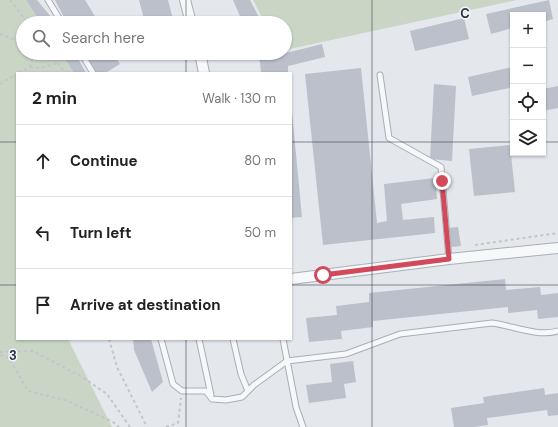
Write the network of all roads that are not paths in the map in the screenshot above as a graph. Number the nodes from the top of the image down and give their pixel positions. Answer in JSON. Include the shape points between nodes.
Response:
{"nodes":[{"id":1,"x":48,"y":0,"type":"edge"},
{"id":2,"x":184,"y":0,"type":"edge"},
{"id":3,"x":58,"y":16,"type":"edge"},
{"id":4,"x":189,"y":16,"type":"edge"},
{"id":5,"x":85,"y":60,"type":"edge"},
{"id":6,"x":201,"y":60,"type":"edge"},
{"id":7,"x":92,"y":72,"type":"edge"},
{"id":8,"x":204,"y":72,"type":"edge"},
{"id":9,"x":380,"y":75,"type":"dead end"},
{"id":10,"x":558,"y":248,"type":"edge"},
{"id":11,"x":449,"y":259,"type":"junction"},
{"id":12,"x":292,"y":279,"type":"edge"},
{"id":13,"x":558,"y":331,"type":"edge"},
{"id":14,"x":161,"y":340,"type":"edge"},
{"id":15,"x":199,"y":340,"type":"edge"},
{"id":16,"x":233,"y":340,"type":"edge"},
{"id":17,"x":283,"y":340,"type":"edge"},
{"id":18,"x":288,"y":362,"type":"junction"},
{"id":19,"x":248,"y":391,"type":"junction"},
{"id":20,"x":212,"y":399,"type":"junction"},
{"id":21,"x":302,"y":427,"type":"edge"}],
"edges":[{"from":1,"to":3,"type":"lane"},
{"from":2,"to":4,"type":"street"},
{"from":5,"to":7,"type":"lane"},
{"from":6,"to":8,"type":"street"},
{"from":9,"to":11,"type":"lane","via":[[389,138],[440,167]]},
{"from":10,"to":11,"type":"street"},
{"from":11,"to":12,"type":"street"},
{"from":13,"to":18,"type":"lane","via":[[539,333],[492,323],[400,334],[346,354]]},
{"from":14,"to":20,"type":"lane","via":[[173,384],[182,392],[206,391]]},
{"from":15,"to":20,"type":"lane"},
{"from":16,"to":19,"type":"lane"},
{"from":17,"to":18,"type":"lane"},
{"from":18,"to":19,"type":"lane"},
{"from":18,"to":21,"type":"lane"},
{"from":19,"to":20,"type":"lane","via":[[242,397]]}]}
